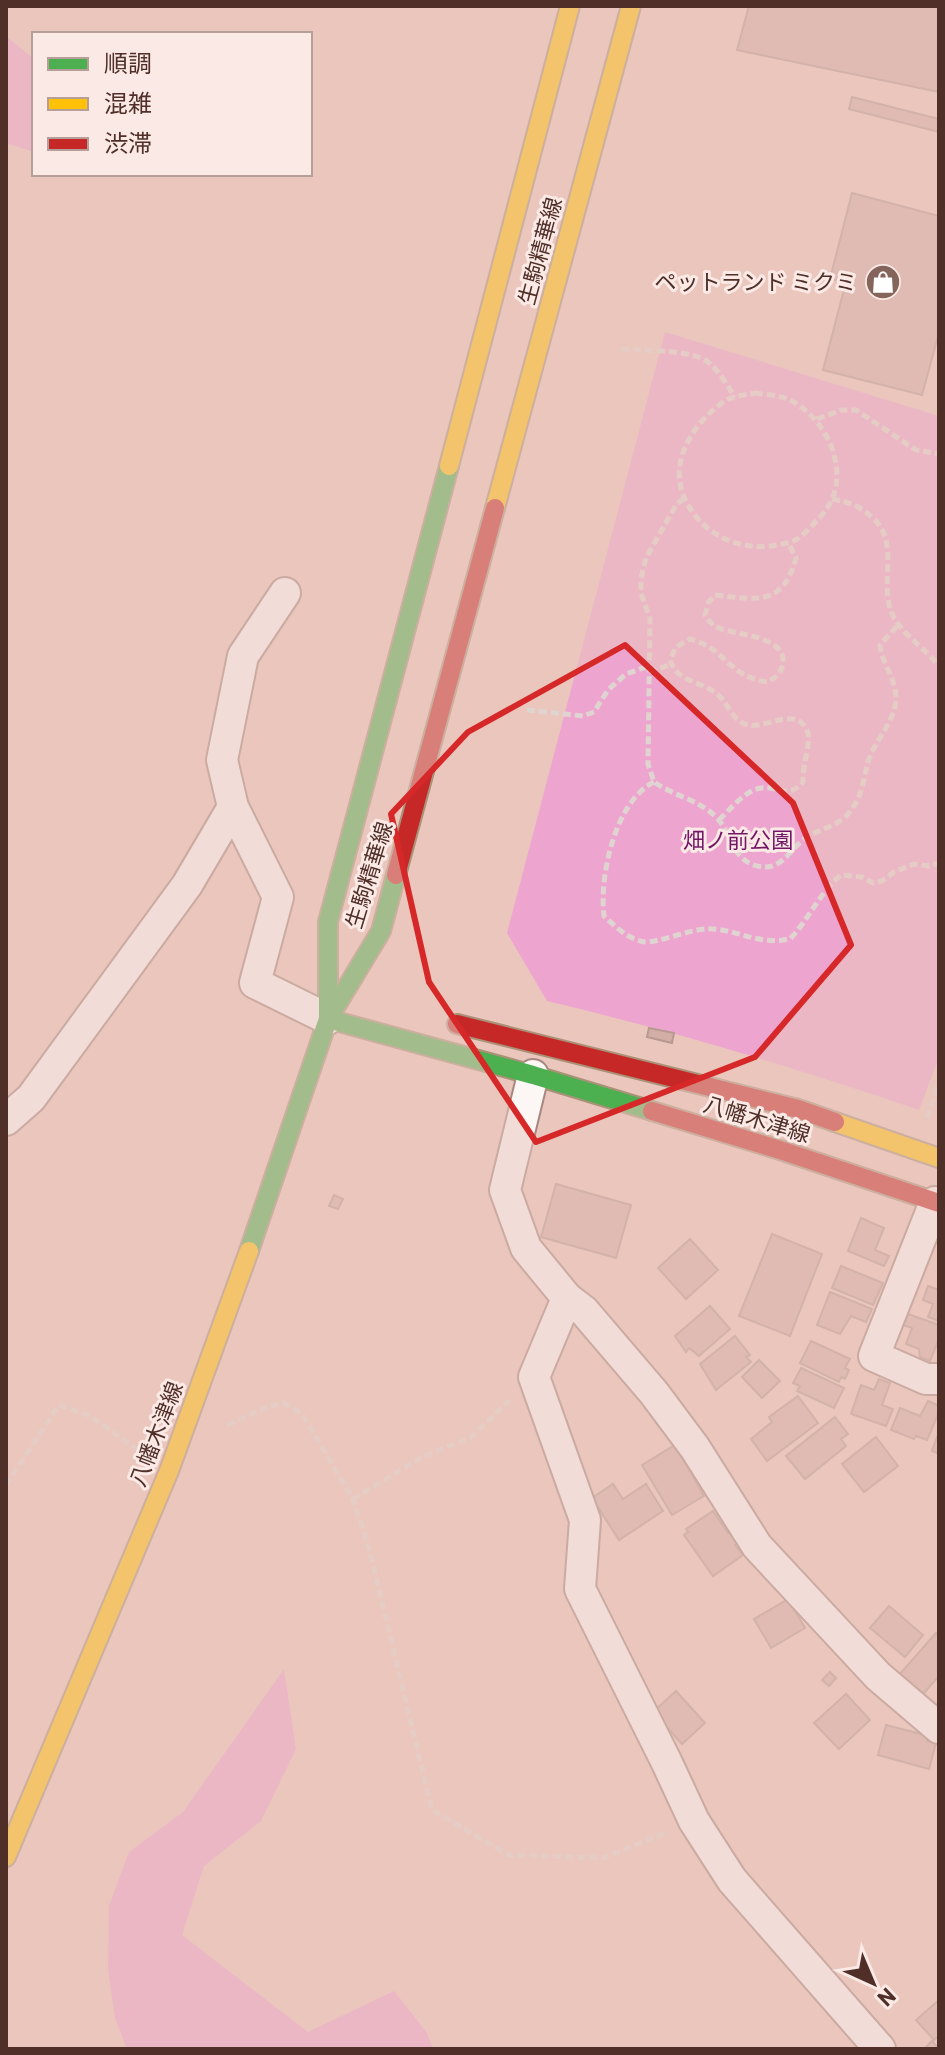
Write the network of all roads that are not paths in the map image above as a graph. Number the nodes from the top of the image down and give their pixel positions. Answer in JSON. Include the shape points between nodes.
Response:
{"nodes":[{"id":1,"x":570,"y":6,"type":"edge"},
{"id":2,"x":631,"y":6,"type":"edge"},
{"id":3,"x":285,"y":593,"type":"dead end"},
{"id":4,"x":233,"y":807,"type":"junction"},
{"id":5,"x":385,"y":1017,"type":"dead end"},
{"id":6,"x":328,"y":1019,"type":"junction"},
{"id":7,"x":441,"y":1020,"type":"dead end"},
{"id":8,"x":533,"y":1075,"type":"junction"},
{"id":9,"x":6,"y":1120,"type":"edge"},
{"id":10,"x":939,"y":1158,"type":"edge"},
{"id":11,"x":937,"y":1203,"type":"edge"},
{"id":12,"x":567,"y":1298,"type":"junction"},
{"id":13,"x":939,"y":1379,"type":"edge"},
{"id":14,"x":939,"y":1728,"type":"edge"},
{"id":15,"x":6,"y":1857,"type":"edge"},
{"id":16,"x":880,"y":2049,"type":"edge"}],
"edges":[{"from":1,"to":6,"type":"main road","name":"生駒精華線","via":[[328,922]]},
{"from":2,"to":6,"type":"main road","name":"生駒精華線","via":[[381,931]]},
{"from":3,"to":4,"type":"street","via":[[243,656],[222,760]]},
{"from":4,"to":6,"type":"street","via":[[278,897],[255,983]]},
{"from":4,"to":9,"type":"street","via":[[178,897],[31,1098]]},
{"from":5,"to":6,"type":"main road"},
{"from":6,"to":8,"type":"main road","name":"八幡木津線"},
{"from":6,"to":15,"type":"main road","name":"八幡木津線","via":[[169,1471]]},
{"from":7,"to":10,"type":"main road","name":"八幡木津線","via":[[798,1109]]},
{"from":8,"to":11,"type":"main road","name":"八幡木津線"},
{"from":8,"to":12,"type":"street","via":[[505,1190],[526,1248]]},
{"from":11,"to":13,"type":"street","via":[[874,1356],[926,1379]]},
{"from":12,"to":14,"type":"street","via":[[654,1393],[757,1546],[878,1676]]},
{"from":12,"to":16,"type":"street","via":[[534,1377],[585,1520],[580,1589],[694,1821],[732,1880]]}]}
